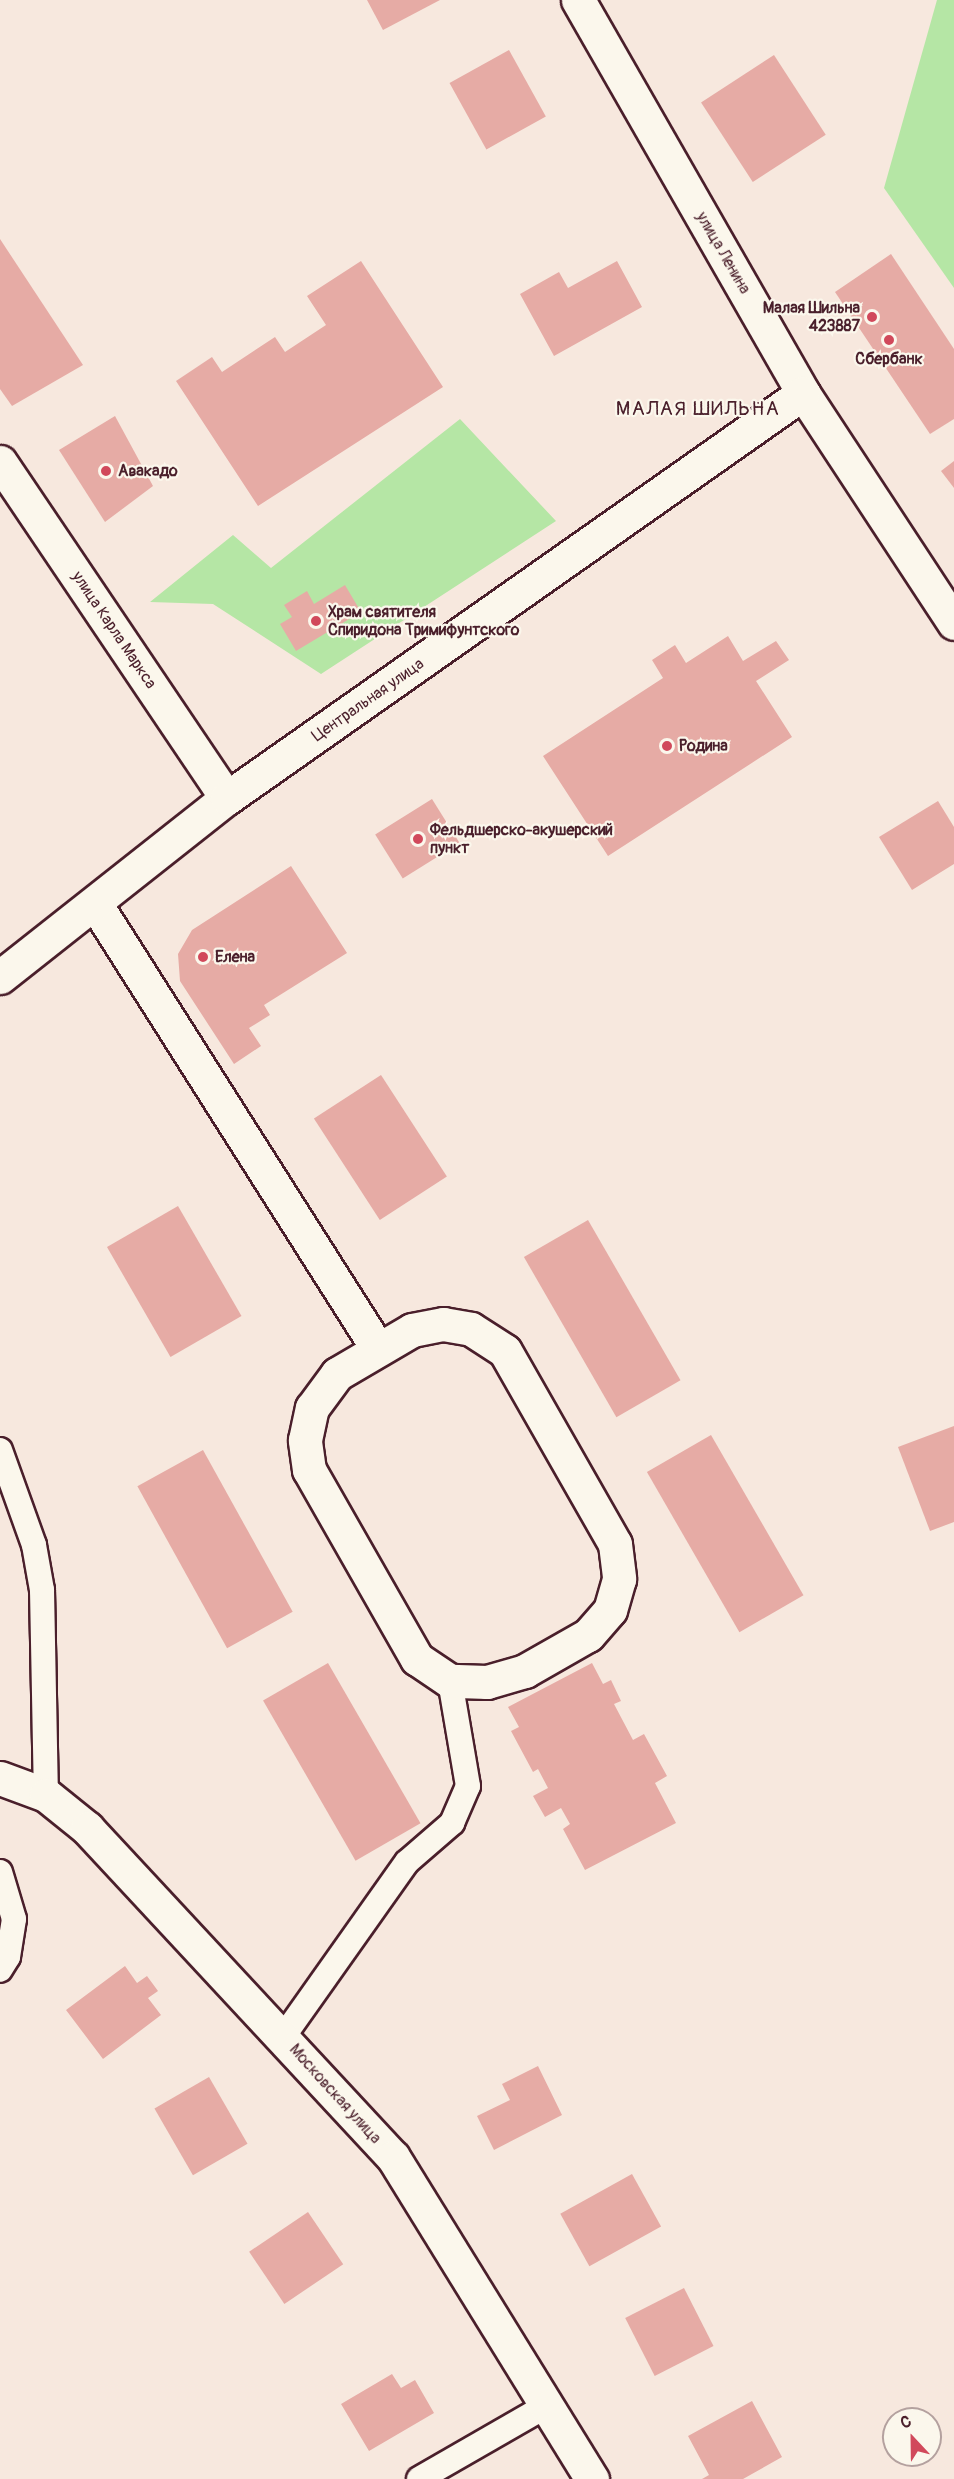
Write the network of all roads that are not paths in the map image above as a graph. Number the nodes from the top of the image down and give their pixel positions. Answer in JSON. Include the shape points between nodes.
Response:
{"nodes":[{"id":1,"x":578,"y":0,"type":"edge"},
{"id":2,"x":803,"y":393,"type":"junction"},
{"id":3,"x":0,"y":462,"type":"edge"},
{"id":4,"x":954,"y":623,"type":"edge"},
{"id":5,"x":227,"y":798,"type":"junction"},
{"id":6,"x":96,"y":904,"type":"junction"},
{"id":7,"x":0,"y":977,"type":"edge"},
{"id":8,"x":378,"y":1349,"type":"junction"},
{"id":9,"x":0,"y":1450,"type":"edge"},
{"id":10,"x":450,"y":1681,"type":"junction"},
{"id":11,"x":0,"y":1778,"type":"edge"},
{"id":12,"x":46,"y":1795,"type":"junction"},
{"id":13,"x":0,"y":1872,"type":"edge"},
{"id":14,"x":0,"y":1970,"type":"edge"},
{"id":15,"x":283,"y":2037,"type":"junction"},
{"id":16,"x":544,"y":2408,"type":"junction"},
{"id":17,"x":419,"y":2479,"type":"edge"},
{"id":18,"x":592,"y":2479,"type":"edge"}],
"edges":[{"from":1,"to":2,"type":"street","name":"улица Ленина"},
{"from":2,"to":4,"type":"street","name":"улица Ленина"},
{"from":2,"to":5,"type":"street","name":"Центральная улица"},
{"from":3,"to":5,"type":"street","name":"улица Карла Маркса"},
{"from":5,"to":6,"type":"street","name":"Центральная улица"},
{"from":6,"to":7,"type":"street","name":"Центральная улица"},
{"from":6,"to":8,"type":"street"},
{"from":8,"to":10,"type":"street","via":[[337,1374],[312,1408],[305,1440],[309,1470],[417,1659]]},
{"from":8,"to":10,"type":"street","via":[[412,1330],[443,1324],[471,1329],[505,1351],[615,1544],[616,1590],[610,1610],[588,1635],[525,1671],[487,1682]]},
{"from":9,"to":12,"type":"lane","via":[[34,1545],[42,1590]]},
{"from":10,"to":15,"type":"lane","via":[[468,1786],[452,1823],[407,1862]]},
{"from":11,"to":12,"type":"street","name":"Московская улица"},
{"from":12,"to":15,"type":"street","name":"Московская улица","via":[[87,1828]]},
{"from":13,"to":14,"type":"lane","via":[[14,1919],[8,1957]]},
{"from":15,"to":16,"type":"street","name":"Московская улица","via":[[393,2157],[433,2215]]},
{"from":16,"to":17,"type":"lane"},
{"from":16,"to":18,"type":"street","name":"Московская улица"}]}
